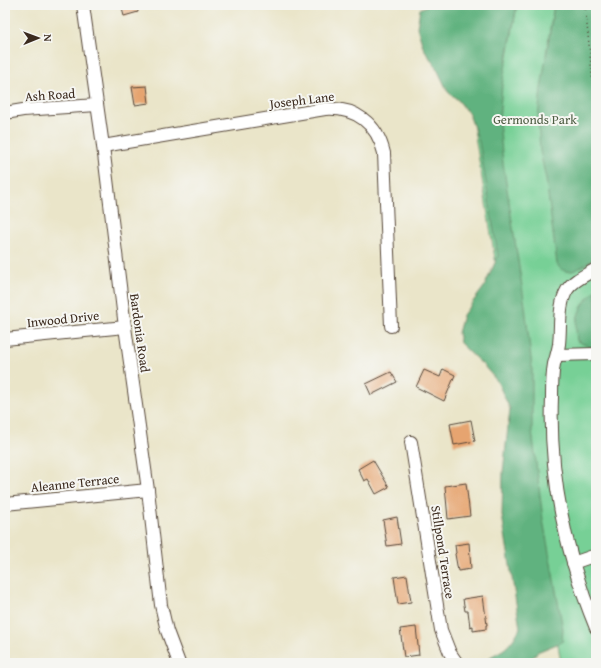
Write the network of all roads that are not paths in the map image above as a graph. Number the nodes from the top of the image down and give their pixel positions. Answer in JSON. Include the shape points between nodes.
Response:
{"nodes":[{"id":1,"x":83,"y":5,"type":"edge"},
{"id":2,"x":98,"y":105,"type":"junction"},
{"id":3,"x":5,"y":113,"type":"edge"},
{"id":4,"x":103,"y":146,"type":"junction"},
{"id":5,"x":596,"y":269,"type":"edge"},
{"id":6,"x":391,"y":326,"type":"dead end"},
{"id":7,"x":125,"y":327,"type":"junction"},
{"id":8,"x":5,"y":339,"type":"edge"},
{"id":9,"x":596,"y":354,"type":"edge"},
{"id":10,"x":557,"y":355,"type":"junction"},
{"id":11,"x":411,"y":442,"type":"dead end"},
{"id":12,"x":148,"y":490,"type":"junction"},
{"id":13,"x":5,"y":504,"type":"edge"},
{"id":14,"x":596,"y":555,"type":"edge"},
{"id":15,"x":573,"y":563,"type":"junction"},
{"id":16,"x":596,"y":628,"type":"edge"},
{"id":17,"x":179,"y":663,"type":"edge"},
{"id":18,"x":457,"y":663,"type":"edge"}],
"edges":[{"from":1,"to":2,"type":"street","name":"Bardonia Road"},
{"from":2,"to":3,"type":"street","name":"Ash Road"},
{"from":2,"to":4,"type":"street","name":"Bardonia Road"},
{"from":4,"to":6,"type":"street","name":"Joseph Lane","via":[[325,110],[344,110],[358,115],[374,130],[384,153]]},
{"from":4,"to":7,"type":"street","name":"Bardonia Road"},
{"from":5,"to":10,"type":"street","via":[[567,289]]},
{"from":7,"to":8,"type":"street","name":"Inwood Drive"},
{"from":7,"to":12,"type":"street","name":"Bardonia Road"},
{"from":9,"to":10,"type":"street"},
{"from":10,"to":15,"type":"street","via":[[552,397],[553,448],[558,498]]},
{"from":11,"to":18,"type":"street","name":"Stillpond Terrace","via":[[441,630]]},
{"from":12,"to":13,"type":"street","name":"Aleanne Terrace"},
{"from":12,"to":17,"type":"street","name":"Bardonia Road","via":[[164,618]]},
{"from":14,"to":15,"type":"street"},
{"from":15,"to":16,"type":"street"}]}
